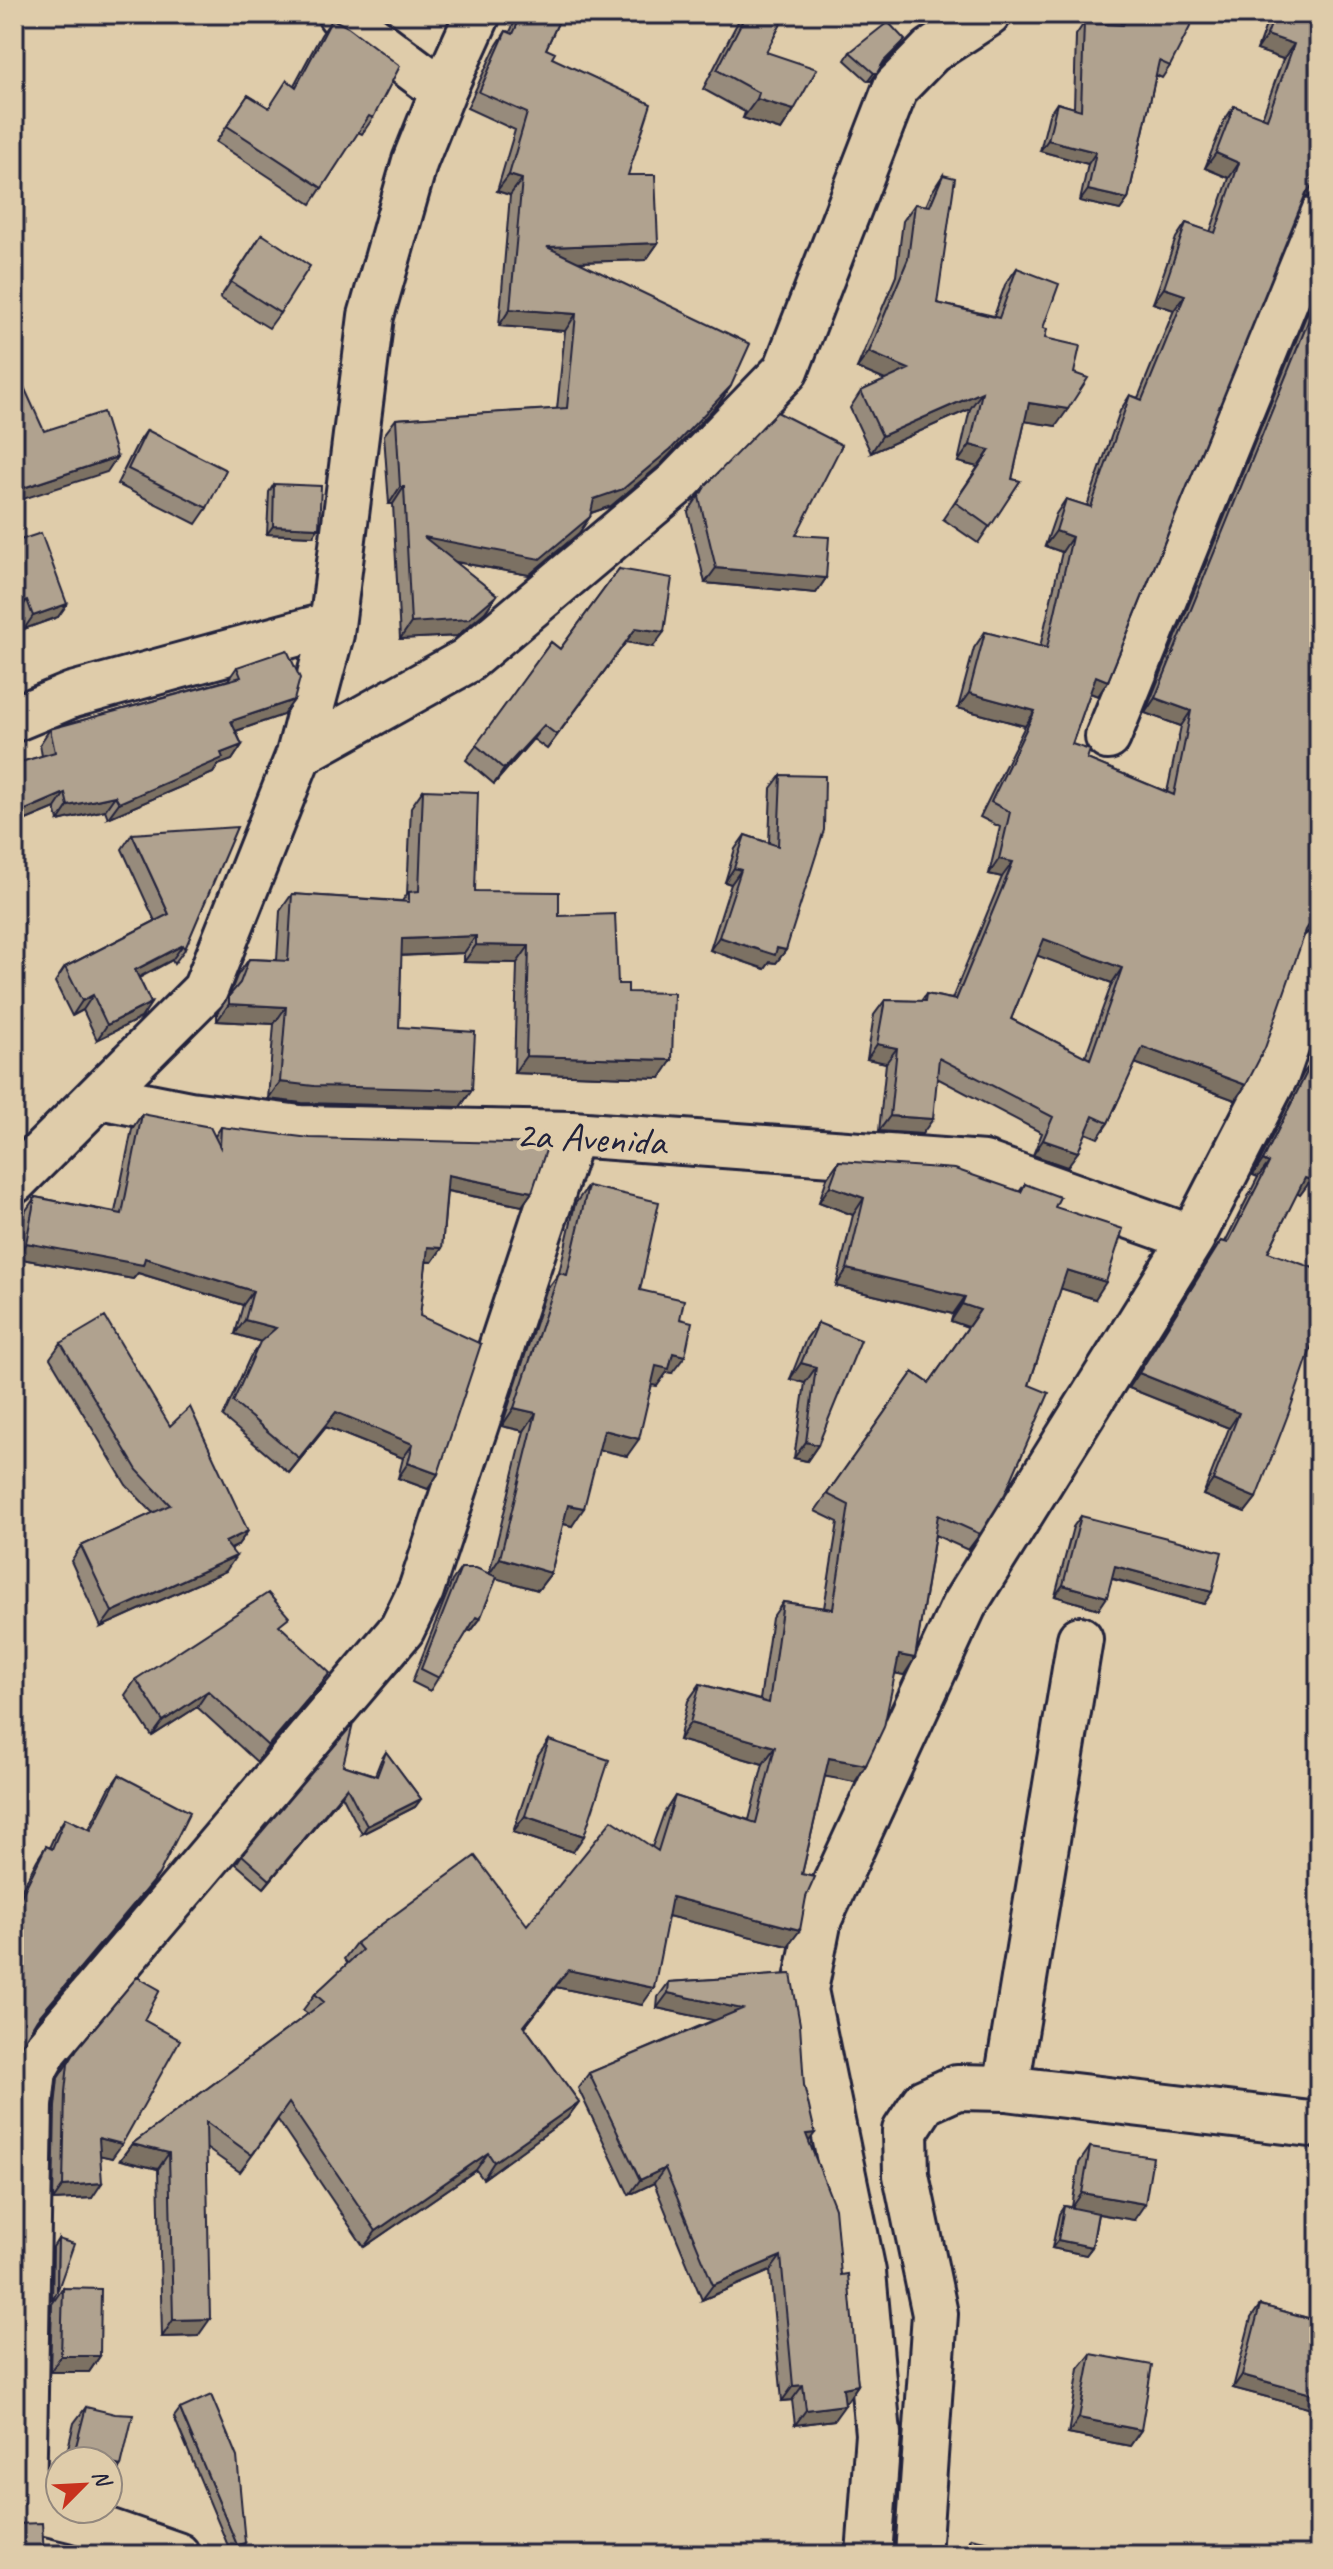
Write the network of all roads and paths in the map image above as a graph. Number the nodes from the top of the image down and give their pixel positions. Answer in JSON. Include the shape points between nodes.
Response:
{"nodes":[{"id":1,"x":340,"y":14,"type":"edge"},
{"id":2,"x":478,"y":14,"type":"edge"},
{"id":3,"x":988,"y":14,"type":"edge"},
{"id":4,"x":443,"y":91,"type":"junction"},
{"id":5,"x":1319,"y":218,"type":"edge"},
{"id":6,"x":332,"y":624,"type":"junction"},
{"id":7,"x":14,"y":719,"type":"edge"},
{"id":8,"x":1108,"y":737,"type":"dead end"},
{"id":9,"x":299,"y":754,"type":"junction"},
{"id":10,"x":1319,"y":953,"type":"edge"},
{"id":11,"x":99,"y":1096,"type":"junction"},
{"id":12,"x":572,"y":1134,"type":"junction"},
{"id":13,"x":14,"y":1181,"type":"edge"},
{"id":14,"x":1192,"y":1238,"type":"junction"},
{"id":15,"x":1080,"y":1639,"type":"dead end"},
{"id":16,"x":1006,"y":2088,"type":"junction"},
{"id":17,"x":1319,"y":2125,"type":"edge"},
{"id":18,"x":19,"y":2506,"type":"edge"},
{"id":19,"x":177,"y":2555,"type":"edge"},
{"id":20,"x":869,"y":2555,"type":"edge"},
{"id":21,"x":918,"y":2555,"type":"edge"}],
"edges":[{"from":1,"to":4,"type":"street"},
{"from":2,"to":4,"type":"street"},
{"from":3,"to":9,"type":"street","via":[[931,51],[896,87],[786,370],[677,483],[466,661]]},
{"from":4,"to":6,"type":"street","via":[[415,161],[371,316]]},
{"from":5,"to":8,"type":"street"},
{"from":6,"to":7,"type":"street","via":[[72,695]]},
{"from":6,"to":9,"type":"street"},
{"from":9,"to":11,"type":"street","via":[[205,990]]},
{"from":10,"to":14,"type":"street","via":[[1277,1073]]},
{"from":11,"to":12,"type":"street","name":"2a Avenida","via":[[300,1128]]},
{"from":11,"to":13,"type":"street"},
{"from":12,"to":14,"type":"street","name":"2a Avenida","via":[[984,1164]]},
{"from":12,"to":18,"type":"street","via":[[421,1590],[402,1629],[46,2049],[34,2070]]},
{"from":14,"to":20,"type":"street","via":[[964,1605],[819,1919],[805,1990],[863,2272],[878,2434]]},
{"from":15,"to":16,"type":"street"},
{"from":16,"to":17,"type":"street"},
{"from":16,"to":21,"type":"street","via":[[957,2087],[924,2102],[905,2131],[906,2175],[935,2314]]},
{"from":18,"to":19,"type":"street"}]}
